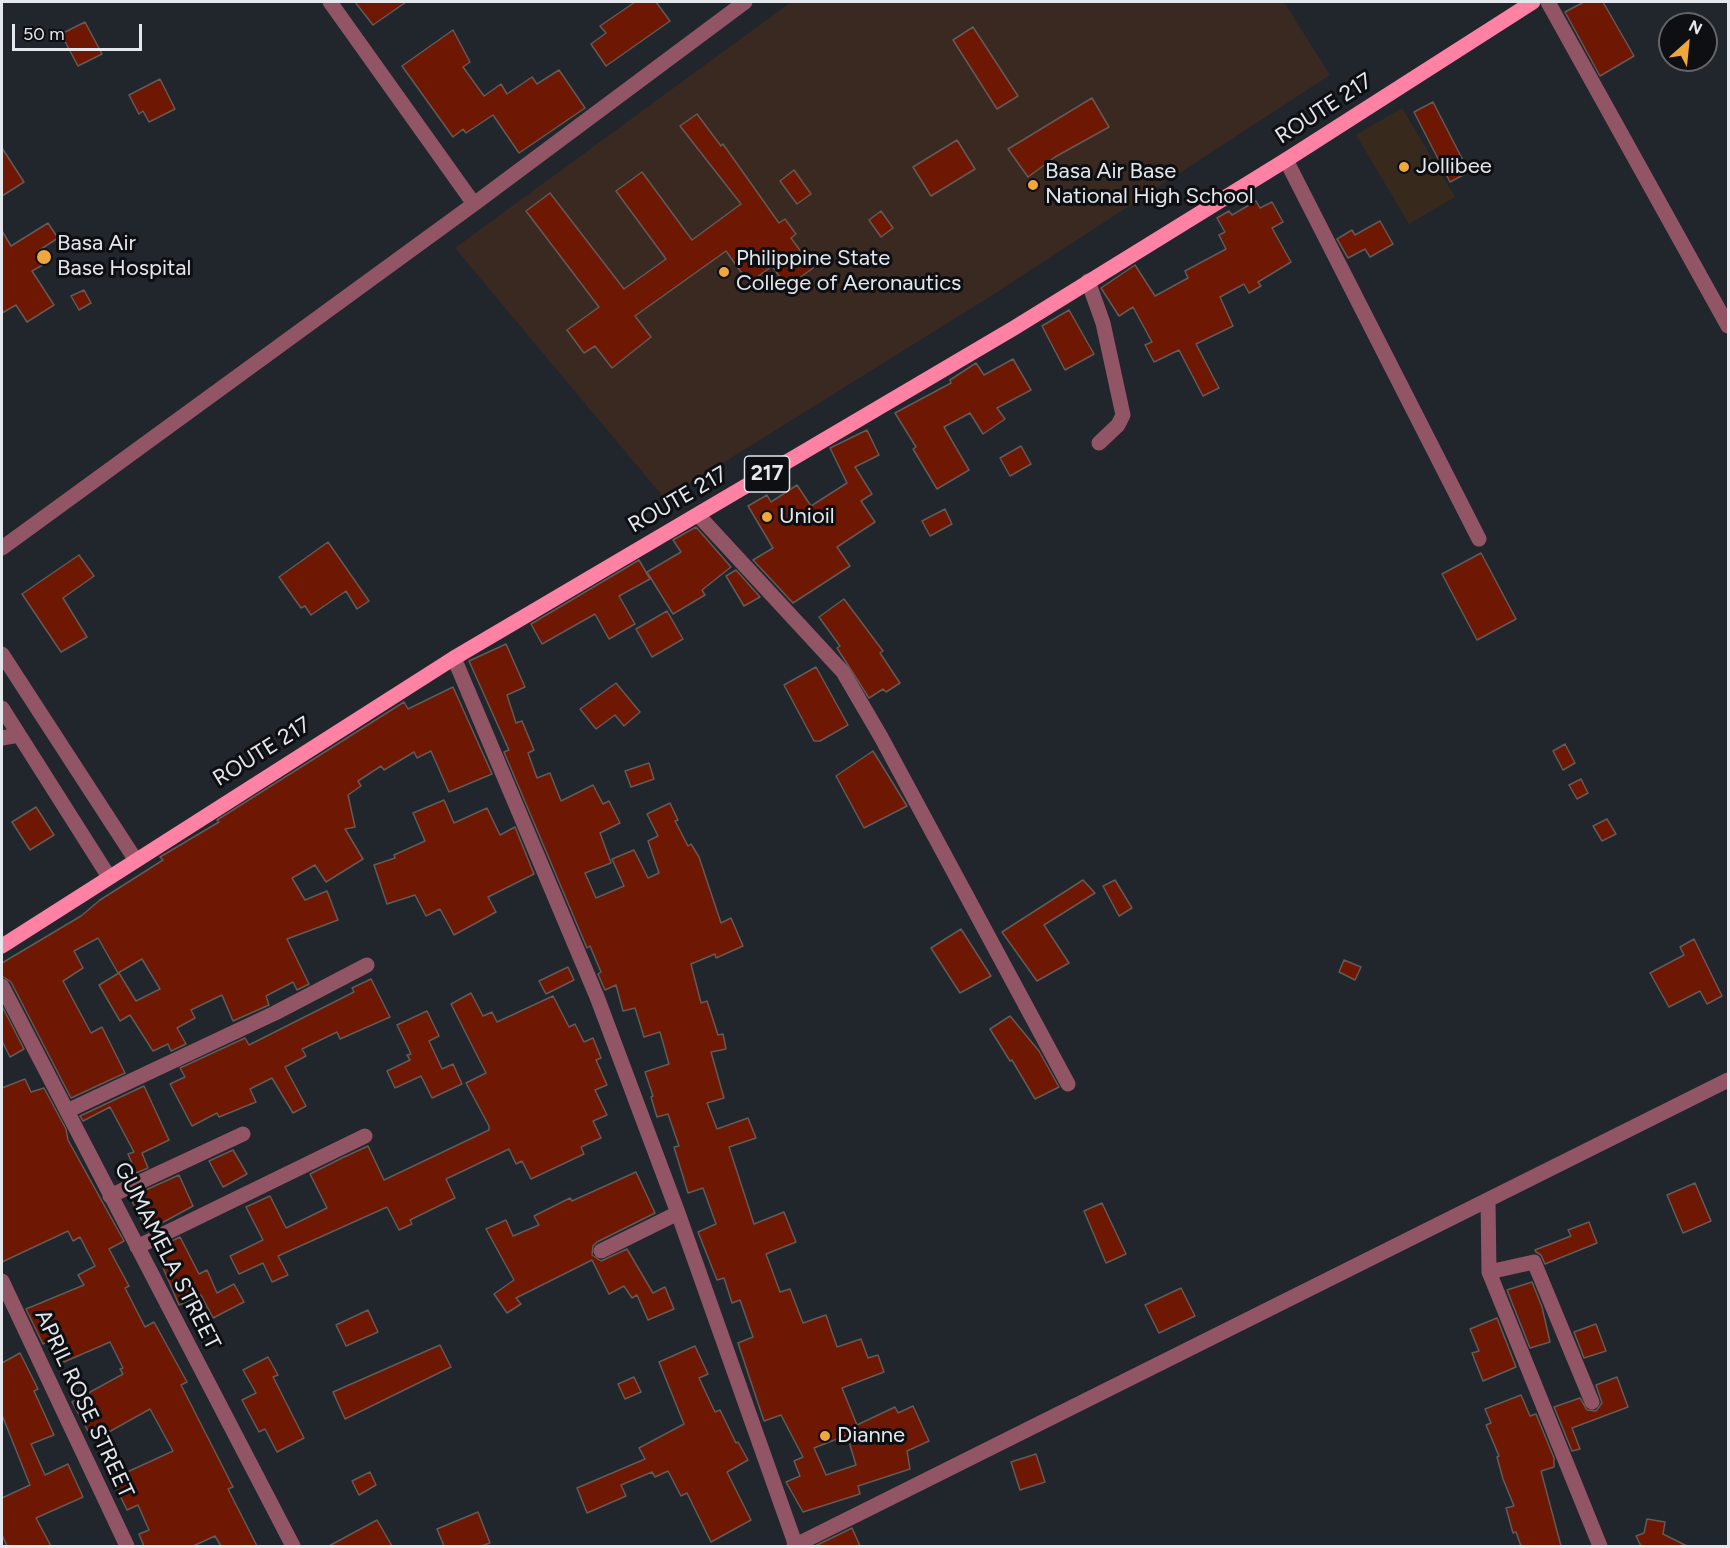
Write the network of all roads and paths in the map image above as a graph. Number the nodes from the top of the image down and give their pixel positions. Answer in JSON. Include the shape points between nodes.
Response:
{"nodes":[{"id":1,"x":330,"y":2,"type":"edge"},
{"id":2,"x":745,"y":2,"type":"edge"},
{"id":3,"x":1533,"y":2,"type":"edge"},
{"id":4,"x":1548,"y":2,"type":"edge"},
{"id":5,"x":1287,"y":160,"type":"junction"},
{"id":6,"x":474,"y":204,"type":"junction"},
{"id":7,"x":1088,"y":281,"type":"junction"},
{"id":8,"x":1728,"y":326,"type":"edge"},
{"id":9,"x":1100,"y":443,"type":"dead end"},
{"id":10,"x":698,"y":515,"type":"junction"},
{"id":11,"x":1479,"y":539,"type":"dead end"},
{"id":12,"x":2,"y":548,"type":"edge"},
{"id":13,"x":2,"y":654,"type":"edge"},
{"id":14,"x":454,"y":658,"type":"junction"},
{"id":15,"x":2,"y":708,"type":"edge"},
{"id":16,"x":19,"y":735,"type":"junction"},
{"id":17,"x":2,"y":738,"type":"edge"},
{"id":18,"x":135,"y":859,"type":"junction"},
{"id":19,"x":110,"y":877,"type":"junction"},
{"id":20,"x":2,"y":946,"type":"edge"},
{"id":21,"x":367,"y":965,"type":"dead end"},
{"id":22,"x":2,"y":986,"type":"edge"},
{"id":23,"x":1728,"y":1080,"type":"edge"},
{"id":24,"x":1068,"y":1084,"type":"dead end"},
{"id":25,"x":67,"y":1111,"type":"junction"},
{"id":26,"x":243,"y":1134,"type":"dead end"},
{"id":27,"x":365,"y":1136,"type":"dead end"},
{"id":28,"x":110,"y":1196,"type":"junction"},
{"id":29,"x":1488,"y":1200,"type":"junction"},
{"id":30,"x":678,"y":1213,"type":"junction"},
{"id":31,"x":136,"y":1247,"type":"junction"},
{"id":32,"x":601,"y":1251,"type":"dead end"},
{"id":33,"x":1489,"y":1272,"type":"junction"},
{"id":34,"x":2,"y":1281,"type":"edge"},
{"id":35,"x":1592,"y":1402,"type":"dead end"},
{"id":36,"x":127,"y":1546,"type":"edge"},
{"id":37,"x":292,"y":1546,"type":"edge"},
{"id":38,"x":795,"y":1546,"type":"edge"},
{"id":39,"x":1600,"y":1546,"type":"edge"}],
"edges":[{"from":1,"to":6,"type":"street"},
{"from":2,"to":6,"type":"street"},
{"from":3,"to":5,"type":"main road","name":"ROUTE 217","number":"217"},
{"from":4,"to":8,"type":"street"},
{"from":5,"to":7,"type":"main road","name":"ROUTE 217","number":"217"},
{"from":5,"to":11,"type":"street"},
{"from":6,"to":12,"type":"street"},
{"from":7,"to":9,"type":"street","via":[[1103,323],[1123,415]]},
{"from":7,"to":10,"type":"main road","name":"ROUTE 217","number":"217"},
{"from":10,"to":14,"type":"main road","name":"ROUTE 217","number":"217"},
{"from":10,"to":24,"type":"street","via":[[843,672]]},
{"from":13,"to":18,"type":"street"},
{"from":14,"to":18,"type":"main road","name":"ROUTE 217","number":"217"},
{"from":14,"to":30,"type":"street","via":[[597,997]]},
{"from":15,"to":16,"type":"street"},
{"from":16,"to":17,"type":"street"},
{"from":16,"to":19,"type":"street"},
{"from":18,"to":19,"type":"main road","name":"ROUTE 217","number":"217"},
{"from":19,"to":20,"type":"main road","name":"ROUTE 217","number":"217"},
{"from":21,"to":25,"type":"street"},
{"from":22,"to":25,"type":"street","name":"GUMAMELA STREET"},
{"from":23,"to":29,"type":"street"},
{"from":25,"to":28,"type":"street","name":"GUMAMELA STREET"},
{"from":26,"to":28,"type":"street"},
{"from":27,"to":31,"type":"street"},
{"from":28,"to":31,"type":"street","name":"GUMAMELA STREET"},
{"from":29,"to":33,"type":"street"},
{"from":29,"to":38,"type":"street"},
{"from":30,"to":32,"type":"street"},
{"from":30,"to":38,"type":"street"},
{"from":31,"to":37,"type":"street","name":"GUMAMELA STREET"},
{"from":33,"to":35,"type":"street","via":[[1534,1262]]},
{"from":33,"to":39,"type":"street"},
{"from":34,"to":36,"type":"street","name":"APRIL ROSE STREET"}]}
